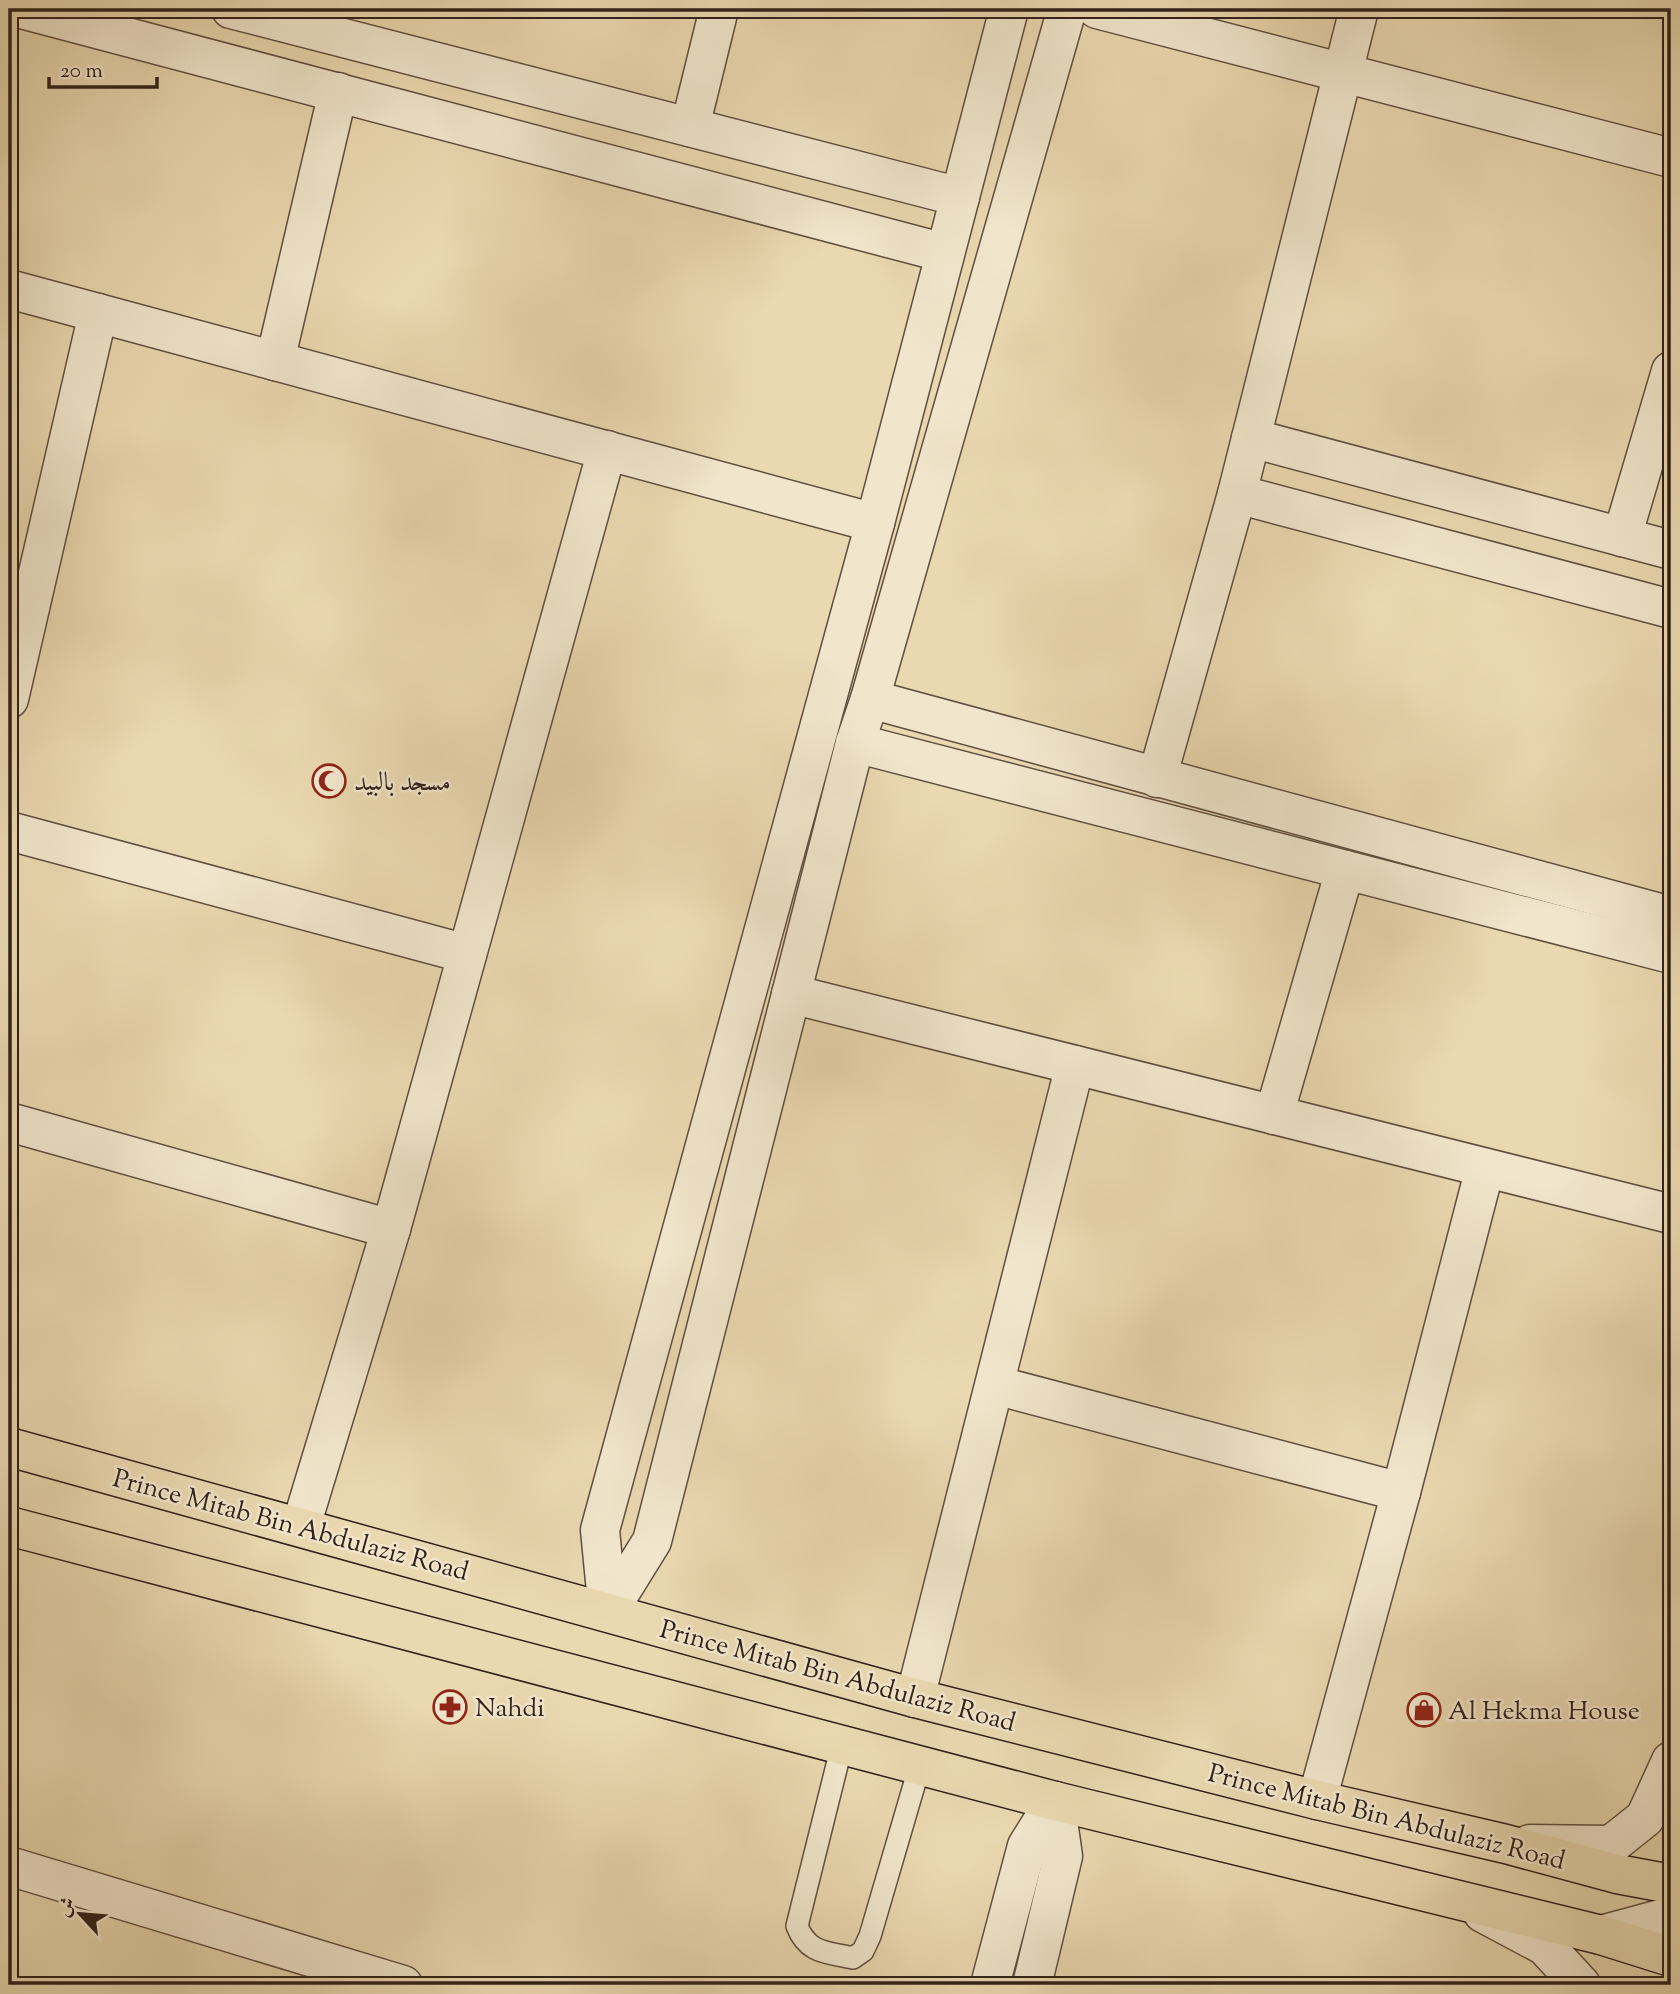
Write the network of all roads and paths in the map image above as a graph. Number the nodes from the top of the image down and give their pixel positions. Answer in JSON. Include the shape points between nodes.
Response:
{"nodes":[{"id":1,"x":21,"y":9,"type":"edge"},
{"id":2,"x":231,"y":9,"type":"edge"},
{"id":3,"x":719,"y":9,"type":"edge"},
{"id":4,"x":1009,"y":9,"type":"edge"},
{"id":5,"x":1067,"y":9,"type":"edge"},
{"id":6,"x":1097,"y":9,"type":"edge"},
{"id":7,"x":1359,"y":9,"type":"edge"},
{"id":8,"x":1342,"y":73,"type":"junction"},
{"id":9,"x":338,"y":92,"type":"junction"},
{"id":10,"x":690,"y":127,"type":"junction"},
{"id":11,"x":1671,"y":158,"type":"edge"},
{"id":12,"x":960,"y":197,"type":"junction"},
{"id":13,"x":945,"y":253,"type":"junction"},
{"id":14,"x":9,"y":289,"type":"edge"},
{"id":15,"x":98,"y":313,"type":"junction"},
{"id":16,"x":275,"y":361,"type":"junction"},
{"id":17,"x":1671,"y":371,"type":"edge"},
{"id":18,"x":1251,"y":438,"type":"junction"},
{"id":19,"x":607,"y":450,"type":"junction"},
{"id":20,"x":1237,"y":494,"type":"junction"},
{"id":21,"x":875,"y":523,"type":"junction"},
{"id":22,"x":1622,"y":537,"type":"junction"},
{"id":23,"x":1671,"y":550,"type":"edge"},
{"id":24,"x":1671,"y":609,"type":"edge"},
{"id":25,"x":9,"y":699,"type":"edge"},
{"id":26,"x":870,"y":699,"type":"junction"},
{"id":27,"x":855,"y":743,"type":"junction"},
{"id":28,"x":1157,"y":778,"type":"junction"},
{"id":29,"x":9,"y":831,"type":"edge"},
{"id":30,"x":1345,"y":870,"type":"junction"},
{"id":31,"x":1671,"y":916,"type":"edge"},
{"id":32,"x":467,"y":954,"type":"junction"},
{"id":33,"x":1671,"y":954,"type":"edge"},
{"id":34,"x":791,"y":994,"type":"junction"},
{"id":35,"x":1076,"y":1065,"type":"junction"},
{"id":36,"x":1274,"y":1115,"type":"junction"},
{"id":37,"x":9,"y":1122,"type":"edge"},
{"id":38,"x":1485,"y":1168,"type":"junction"},
{"id":39,"x":1671,"y":1214,"type":"edge"},
{"id":40,"x":391,"y":1229,"type":"junction"},
{"id":41,"x":995,"y":1385,"type":"junction"},
{"id":42,"x":9,"y":1447,"type":"edge"},
{"id":43,"x":1401,"y":1492,"type":"junction"},
{"id":44,"x":9,"y":1525,"type":"edge"},
{"id":45,"x":301,"y":1526,"type":"junction"},
{"id":46,"x":608,"y":1612,"type":"junction"},
{"id":47,"x":915,"y":1698,"type":"junction"},
{"id":48,"x":842,"y":1745,"type":"junction"},
{"id":49,"x":1671,"y":1761,"type":"edge"},
{"id":50,"x":920,"y":1765,"type":"junction"},
{"id":51,"x":1317,"y":1800,"type":"junction"},
{"id":52,"x":1055,"y":1801,"type":"junction"},
{"id":53,"x":1506,"y":1843,"type":"junction"},
{"id":54,"x":9,"y":1866,"type":"edge"},
{"id":55,"x":1617,"y":1874,"type":"junction"},
{"id":56,"x":1671,"y":1884,"type":"edge"},
{"id":57,"x":1671,"y":1901,"type":"edge"},
{"id":58,"x":1466,"y":1904,"type":"junction"},
{"id":59,"x":1671,"y":1916,"type":"edge"},
{"id":60,"x":1601,"y":1936,"type":"junction"},
{"id":61,"x":1671,"y":1957,"type":"edge"},
{"id":62,"x":404,"y":1985,"type":"edge"},
{"id":63,"x":990,"y":1985,"type":"edge"},
{"id":64,"x":1032,"y":1985,"type":"edge"},
{"id":65,"x":1581,"y":1985,"type":"edge"}],
"edges":[{"from":1,"to":9,"type":"street"},
{"from":2,"to":10,"type":"street"},
{"from":3,"to":10,"type":"street"},
{"from":4,"to":12,"type":"street"},
{"from":5,"to":26,"type":"street"},
{"from":6,"to":8,"type":"street"},
{"from":7,"to":8,"type":"street"},
{"from":8,"to":11,"type":"street"},
{"from":8,"to":18,"type":"street"},
{"from":9,"to":13,"type":"street"},
{"from":9,"to":16,"type":"street"},
{"from":10,"to":12,"type":"street"},
{"from":12,"to":13,"type":"street"},
{"from":13,"to":21,"type":"street"},
{"from":14,"to":15,"type":"street"},
{"from":15,"to":16,"type":"street"},
{"from":15,"to":25,"type":"street"},
{"from":16,"to":19,"type":"street"},
{"from":17,"to":22,"type":"street"},
{"from":18,"to":20,"type":"street"},
{"from":18,"to":22,"type":"street"},
{"from":19,"to":21,"type":"street"},
{"from":19,"to":32,"type":"street"},
{"from":20,"to":24,"type":"street"},
{"from":20,"to":28,"type":"street"},
{"from":21,"to":46,"type":"street","via":[[600,1530]]},
{"from":22,"to":23,"type":"street"},
{"from":26,"to":27,"type":"street"},
{"from":26,"to":28,"type":"street"},
{"from":27,"to":30,"type":"street"},
{"from":27,"to":34,"type":"street"},
{"from":28,"to":31,"type":"street"},
{"from":29,"to":32,"type":"street"},
{"from":30,"to":33,"type":"street"},
{"from":30,"to":36,"type":"street"},
{"from":32,"to":40,"type":"street"},
{"from":34,"to":35,"type":"street"},
{"from":34,"to":46,"type":"street","via":[[652,1541]]},
{"from":35,"to":36,"type":"street"},
{"from":35,"to":41,"type":"street"},
{"from":36,"to":38,"type":"street"},
{"from":37,"to":40,"type":"street"},
{"from":38,"to":39,"type":"street"},
{"from":38,"to":43,"type":"street"},
{"from":40,"to":45,"type":"street"},
{"from":41,"to":43,"type":"street"},
{"from":41,"to":47,"type":"street"},
{"from":42,"to":45,"type":"main road","name":"Prince Mitab Bin Abdulaziz Road"},
{"from":43,"to":51,"type":"street"},
{"from":44,"to":48,"type":"main road"},
{"from":45,"to":46,"type":"main road","name":"Prince Mitab Bin Abdulaziz Road"},
{"from":46,"to":47,"type":"main road","name":"Prince Mitab Bin Abdulaziz Road"},
{"from":47,"to":51,"type":"main road","name":"Prince Mitab Bin Abdulaziz Road"},
{"from":48,"to":50,"type":"main road"},
{"from":48,"to":50,"type":"lane","via":[[797,1926],[812,1949],[853,1958],[863,1951]]},
{"from":49,"to":53,"type":"street","via":[[1644,1818],[1611,1845]]},
{"from":50,"to":52,"type":"main road"},
{"from":51,"to":53,"type":"main road","name":"Prince Mitab Bin Abdulaziz Road"},
{"from":52,"to":58,"type":"main road"},
{"from":52,"to":63,"type":"street","via":[[1027,1846]]},
{"from":52,"to":64,"type":"street","via":[[1063,1856]]},
{"from":53,"to":55,"type":"main road","name":"Prince Mitab Bin Abdulaziz Road"},
{"from":54,"to":62,"type":"street"},
{"from":55,"to":56,"type":"main road","name":"Prince Mitab Bin Abdulaziz Road"},
{"from":55,"to":57,"type":"street"},
{"from":58,"to":60,"type":"main road"},
{"from":58,"to":65,"type":"street","via":[[1545,1945]]},
{"from":59,"to":60,"type":"street"},
{"from":60,"to":61,"type":"main road"}]}
